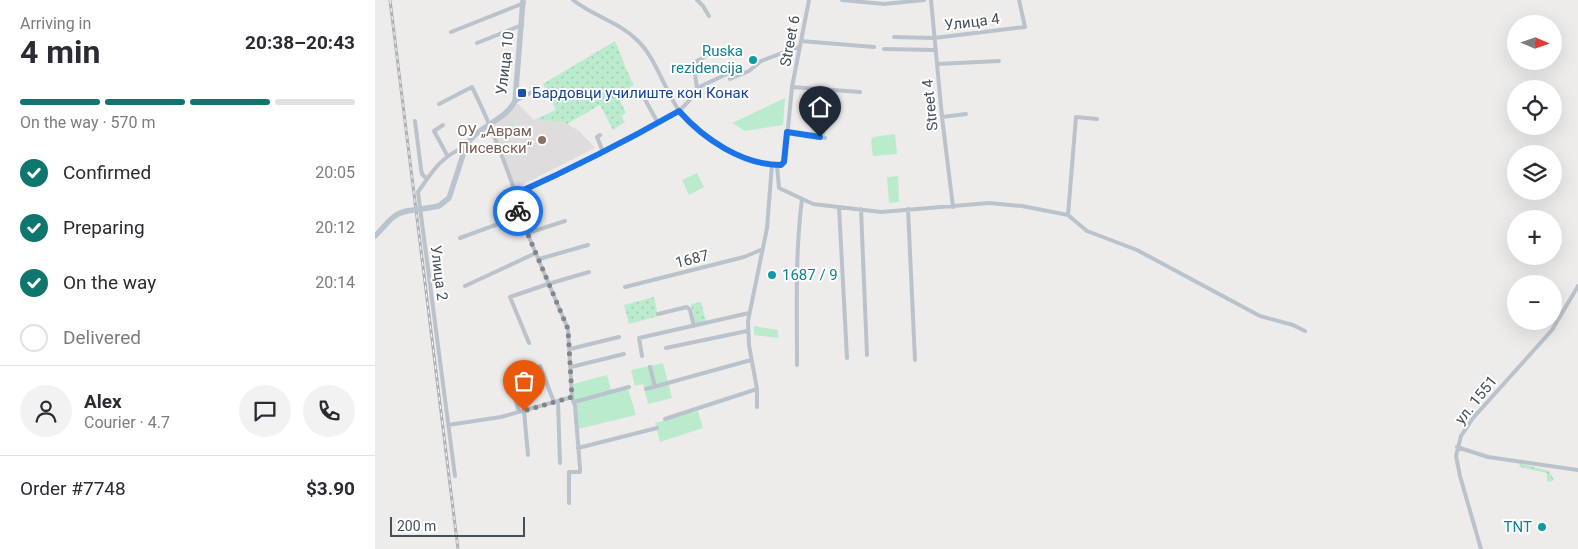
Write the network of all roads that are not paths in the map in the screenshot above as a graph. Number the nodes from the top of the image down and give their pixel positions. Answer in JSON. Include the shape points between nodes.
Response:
{"nodes":[{"id":1,"x":573,"y":0,"type":"edge"},
{"id":2,"x":697,"y":0,"type":"edge"},
{"id":3,"x":809,"y":0,"type":"edge"},
{"id":4,"x":842,"y":0,"type":"edge"},
{"id":5,"x":924,"y":0,"type":"edge"},
{"id":6,"x":931,"y":0,"type":"edge"},
{"id":7,"x":1019,"y":0,"type":"edge"},
{"id":8,"x":524,"y":2,"type":"edge"},
{"id":9,"x":709,"y":16,"type":"dead end"},
{"id":10,"x":522,"y":25,"type":"junction"},
{"id":11,"x":451,"y":32,"type":"dead end"},
{"id":12,"x":894,"y":37,"type":"dead end"},
{"id":13,"x":934,"y":38,"type":"junction"},
{"id":14,"x":477,"y":43,"type":"dead end"},
{"id":15,"x":800,"y":44,"type":"junction"},
{"id":16,"x":874,"y":47,"type":"dead end"},
{"id":17,"x":719,"y":49,"type":"dead end"},
{"id":18,"x":883,"y":49,"type":"dead end"},
{"id":19,"x":935,"y":50,"type":"junction"},
{"id":20,"x":999,"y":62,"type":"dead end"},
{"id":21,"x":937,"y":64,"type":"junction"},
{"id":22,"x":792,"y":87,"type":"junction"},
{"id":23,"x":540,"y":88,"type":"dead end"},
{"id":24,"x":697,"y":88,"type":"junction"},
{"id":25,"x":860,"y":92,"type":"dead end"},
{"id":26,"x":643,"y":96,"type":"dead end"},
{"id":27,"x":515,"y":101,"type":"junction"},
{"id":28,"x":439,"y":104,"type":"dead end"},
{"id":29,"x":679,"y":111,"type":"junction"},
{"id":30,"x":966,"y":114,"type":"dead end"},
{"id":31,"x":942,"y":117,"type":"junction"},
{"id":32,"x":1097,"y":119,"type":"dead end"},
{"id":33,"x":415,"y":121,"type":"dead end"},
{"id":34,"x":658,"y":123,"type":"junction"},
{"id":35,"x":489,"y":125,"type":"junction"},
{"id":36,"x":443,"y":126,"type":"dead end"},
{"id":37,"x":787,"y":132,"type":"junction"},
{"id":38,"x":600,"y":134,"type":"dead end"},
{"id":39,"x":825,"y":138,"type":"dead end"},
{"id":40,"x":466,"y":146,"type":"junction"},
{"id":41,"x":603,"y":152,"type":"junction"},
{"id":42,"x":447,"y":155,"type":"junction"},
{"id":43,"x":775,"y":165,"type":"junction"},
{"id":44,"x":427,"y":179,"type":"junction"},
{"id":45,"x":515,"y":194,"type":"junction"},
{"id":46,"x":802,"y":199,"type":"junction"},
{"id":47,"x":953,"y":207,"type":"junction"},
{"id":48,"x":839,"y":208,"type":"junction"},
{"id":49,"x":861,"y":209,"type":"junction"},
{"id":50,"x":908,"y":209,"type":"junction"},
{"id":51,"x":1068,"y":215,"type":"junction"},
{"id":52,"x":520,"y":216,"type":"junction"},
{"id":53,"x":565,"y":220,"type":"dead end"},
{"id":54,"x":528,"y":233,"type":"junction"},
{"id":55,"x":375,"y":236,"type":"edge"},
{"id":56,"x":460,"y":238,"type":"dead end"},
{"id":57,"x":588,"y":245,"type":"dead end"},
{"id":58,"x":763,"y":249,"type":"junction"},
{"id":59,"x":537,"y":253,"type":"junction"},
{"id":60,"x":539,"y":259,"type":"junction"},
{"id":61,"x":589,"y":272,"type":"dead end"},
{"id":62,"x":548,"y":284,"type":"junction"},
{"id":63,"x":465,"y":286,"type":"dead end"},
{"id":64,"x":1578,"y":286,"type":"edge"},
{"id":65,"x":625,"y":287,"type":"dead end"},
{"id":66,"x":658,"y":314,"type":"dead end"},
{"id":67,"x":749,"y":314,"type":"junction"},
{"id":68,"x":693,"y":326,"type":"junction"},
{"id":69,"x":747,"y":331,"type":"junction"},
{"id":70,"x":1305,"y":331,"type":"dead end"},
{"id":71,"x":619,"y":337,"type":"dead end"},
{"id":72,"x":529,"y":343,"type":"dead end"},
{"id":73,"x":666,"y":348,"type":"dead end"},
{"id":74,"x":570,"y":349,"type":"junction"},
{"id":75,"x":624,"y":354,"type":"dead end"},
{"id":76,"x":867,"y":355,"type":"dead end"},
{"id":77,"x":642,"y":356,"type":"dead end"},
{"id":78,"x":847,"y":358,"type":"dead end"},
{"id":79,"x":751,"y":360,"type":"junction"},
{"id":80,"x":915,"y":360,"type":"dead end"},
{"id":81,"x":797,"y":365,"type":"dead end"},
{"id":82,"x":540,"y":366,"type":"dead end"},
{"id":83,"x":571,"y":367,"type":"junction"},
{"id":84,"x":650,"y":367,"type":"dead end"},
{"id":85,"x":508,"y":372,"type":"dead end"},
{"id":86,"x":629,"y":387,"type":"dead end"},
{"id":87,"x":655,"y":387,"type":"junction"},
{"id":88,"x":646,"y":389,"type":"dead end"},
{"id":89,"x":757,"y":389,"type":"junction"},
{"id":90,"x":573,"y":399,"type":"junction"},
{"id":91,"x":556,"y":402,"type":"junction"},
{"id":92,"x":757,"y":406,"type":"dead end"},
{"id":93,"x":524,"y":411,"type":"junction"},
{"id":94,"x":519,"y":412,"type":"junction"},
{"id":95,"x":665,"y":419,"type":"dead end"},
{"id":96,"x":448,"y":425,"type":"junction"},
{"id":97,"x":657,"y":428,"type":"dead end"},
{"id":98,"x":1457,"y":447,"type":"junction"},
{"id":99,"x":578,"y":448,"type":"junction"},
{"id":100,"x":528,"y":455,"type":"dead end"},
{"id":101,"x":560,"y":463,"type":"dead end"},
{"id":102,"x":1578,"y":470,"type":"edge"},
{"id":103,"x":455,"y":476,"type":"dead end"},
{"id":104,"x":569,"y":502,"type":"dead end"},
{"id":105,"x":1481,"y":549,"type":"edge"}],
"edges":[{"from":1,"to":29,"type":"street","via":[[638,41]]},
{"from":2,"to":9,"type":"street"},
{"from":3,"to":15,"type":"street","name":"Street 6"},
{"from":4,"to":5,"type":"street","via":[[884,4]]},
{"from":6,"to":13,"type":"street","name":"Street 4"},
{"from":7,"to":13,"type":"street","name":"Улица 4","via":[[1025,26]]},
{"from":8,"to":10,"type":"street","name":"Улица 10"},
{"from":8,"to":11,"type":"street"},
{"from":10,"to":14,"type":"street"},
{"from":10,"to":27,"type":"street","name":"Улица 10"},
{"from":12,"to":13,"type":"street","name":"Улица 4"},
{"from":13,"to":19,"type":"street","name":"Street 4"},
{"from":15,"to":16,"type":"street"},
{"from":15,"to":22,"type":"street","name":"Street 6"},
{"from":15,"to":24,"type":"street","via":[[761,61],[749,71]]},
{"from":17,"to":24,"type":"street","via":[[697,61]]},
{"from":18,"to":19,"type":"street","name":"Улица 4"},
{"from":19,"to":21,"type":"street","name":"Street 4"},
{"from":20,"to":21,"type":"street"},
{"from":21,"to":31,"type":"street","name":"Street 4"},
{"from":22,"to":25,"type":"street","name":"Street 6"},
{"from":22,"to":37,"type":"street","name":"Street 6"},
{"from":23,"to":27,"type":"street"},
{"from":24,"to":29,"type":"street"},
{"from":26,"to":34,"type":"street"},
{"from":27,"to":35,"type":"street","name":"Улица 10"},
{"from":28,"to":35,"type":"street","via":[[472,87]]},
{"from":29,"to":34,"type":"street"},
{"from":29,"to":43,"type":"street","via":[[711,142],[753,161]]},
{"from":30,"to":31,"type":"street"},
{"from":31,"to":47,"type":"street","name":"Street 4"},
{"from":32,"to":51,"type":"street","via":[[1076,117]]},
{"from":33,"to":44,"type":"street","via":[[422,174]]},
{"from":34,"to":41,"type":"street"},
{"from":35,"to":40,"type":"street","name":"Улица 10"},
{"from":35,"to":45,"type":"street"},
{"from":36,"to":42,"type":"street","via":[[434,131]]},
{"from":37,"to":39,"type":"street"},
{"from":37,"to":43,"type":"street","name":"Street 6","via":[[785,159],[781,165]]},
{"from":38,"to":41,"type":"street","via":[[597,137]]},
{"from":40,"to":42,"type":"street","name":"Улица 2"},
{"from":40,"to":55,"type":"street","name":"Улица 10","bridge":true,"via":[[449,198],[439,206],[397,214]]},
{"from":41,"to":45,"type":"street"},
{"from":42,"to":44,"type":"street","name":"Улица 2"},
{"from":43,"to":46,"type":"street","via":[[779,188]]},
{"from":43,"to":58,"type":"street"},
{"from":44,"to":96,"type":"street","name":"Улица 2","via":[[418,192]]},
{"from":45,"to":52,"type":"street"},
{"from":46,"to":48,"type":"street"},
{"from":46,"to":81,"type":"street","via":[[797,260]]},
{"from":47,"to":50,"type":"street"},
{"from":47,"to":51,"type":"street","via":[[989,203]]},
{"from":48,"to":49,"type":"street"},
{"from":48,"to":78,"type":"street"},
{"from":49,"to":50,"type":"street","via":[[881,212]]},
{"from":49,"to":76,"type":"street"},
{"from":50,"to":80,"type":"street"},
{"from":51,"to":70,"type":"street","via":[[1087,231],[1137,250],[1260,316]]},
{"from":52,"to":54,"type":"street"},
{"from":52,"to":56,"type":"street","name":"Улица 2"},
{"from":53,"to":54,"type":"street"},
{"from":54,"to":59,"type":"street"},
{"from":57,"to":60,"type":"street"},
{"from":58,"to":65,"type":"street","name":"1687","via":[[744,257]]},
{"from":58,"to":67,"type":"street"},
{"from":59,"to":60,"type":"street"},
{"from":59,"to":63,"type":"street","name":"Улица 2"},
{"from":60,"to":62,"type":"street"},
{"from":61,"to":62,"type":"street"},
{"from":62,"to":72,"type":"street","via":[[509,297]]},
{"from":62,"to":74,"type":"street","via":[[568,329]]},
{"from":64,"to":98,"type":"street","name":"ул. 1551","via":[[1552,330],[1473,418]]},
{"from":66,"to":68,"type":"street","via":[[687,308]]},
{"from":67,"to":68,"type":"street"},
{"from":67,"to":69,"type":"street"},
{"from":68,"to":77,"type":"street","via":[[639,338]]},
{"from":69,"to":73,"type":"street"},
{"from":69,"to":79,"type":"street"},
{"from":71,"to":74,"type":"street"},
{"from":74,"to":83,"type":"street"},
{"from":75,"to":83,"type":"street"},
{"from":79,"to":87,"type":"street"},
{"from":79,"to":89,"type":"street"},
{"from":82,"to":91,"type":"street"},
{"from":83,"to":90,"type":"street"},
{"from":84,"to":87,"type":"street"},
{"from":85,"to":94,"type":"street"},
{"from":86,"to":90,"type":"street"},
{"from":87,"to":88,"type":"street"},
{"from":89,"to":92,"type":"street"},
{"from":89,"to":95,"type":"street"},
{"from":90,"to":91,"type":"street"},
{"from":90,"to":99,"type":"street"},
{"from":91,"to":93,"type":"street"},
{"from":91,"to":101,"type":"street"},
{"from":93,"to":94,"type":"street"},
{"from":93,"to":100,"type":"street"},
{"from":94,"to":96,"type":"street"},
{"from":96,"to":103,"type":"street","name":"Улица 2"},
{"from":97,"to":99,"type":"street"},
{"from":98,"to":102,"type":"street","via":[[1488,457]]},
{"from":98,"to":105,"type":"street","name":"ул. 1551","via":[[1460,476]]},
{"from":99,"to":104,"type":"street","via":[[580,472],[569,472]]}]}
